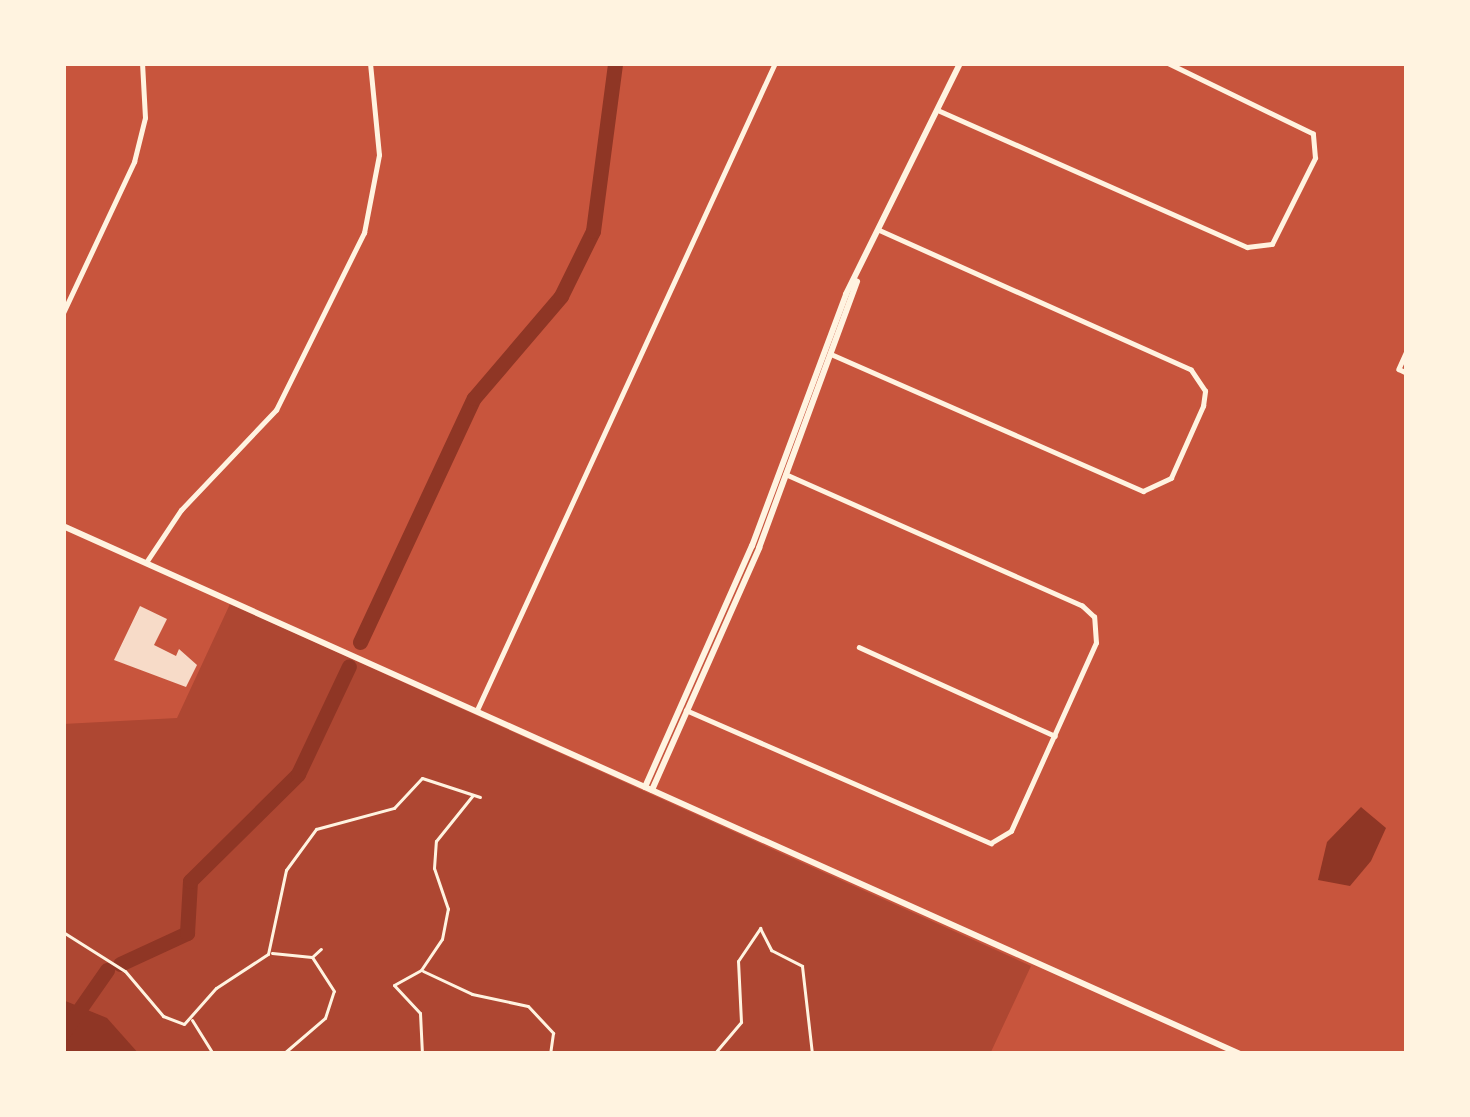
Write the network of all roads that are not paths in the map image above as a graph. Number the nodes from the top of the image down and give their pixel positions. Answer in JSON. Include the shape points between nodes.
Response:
{"nodes":[{"id":1,"x":142,"y":63,"type":"edge"},
{"id":2,"x":370,"y":63,"type":"edge"},
{"id":3,"x":775,"y":63,"type":"edge"},
{"id":4,"x":960,"y":63,"type":"edge"},
{"id":5,"x":1167,"y":63,"type":"edge"},
{"id":6,"x":940,"y":111,"type":"junction"},
{"id":7,"x":875,"y":230,"type":"junction"},
{"id":8,"x":63,"y":314,"type":"edge"},
{"id":9,"x":1407,"y":351,"type":"edge"},
{"id":10,"x":829,"y":354,"type":"junction"},
{"id":11,"x":1407,"y":373,"type":"edge"},
{"id":12,"x":784,"y":474,"type":"junction"},
{"id":13,"x":63,"y":526,"type":"edge"},
{"id":14,"x":145,"y":562,"type":"junction"},
{"id":15,"x":859,"y":647,"type":"dead end"},
{"id":16,"x":684,"y":709,"type":"junction"},
{"id":17,"x":477,"y":710,"type":"junction"},
{"id":18,"x":1055,"y":736,"type":"junction"},
{"id":19,"x":648,"y":789,"type":"junction"},
{"id":20,"x":1240,"y":1054,"type":"edge"}],
"edges":[{"from":1,"to":8,"type":"street","via":[[145,118],[134,162]]},
{"from":2,"to":14,"type":"street","via":[[379,154],[364,232],[276,410],[181,510]]},
{"from":3,"to":17,"type":"street"},
{"from":4,"to":6,"type":"street"},
{"from":5,"to":6,"type":"street","via":[[1313,134],[1315,158],[1272,244],[1246,247]]},
{"from":6,"to":7,"type":"street"},
{"from":7,"to":10,"type":"street"},
{"from":7,"to":10,"type":"street","via":[[1191,370],[1205,391],[1203,406],[1171,478],[1143,491]]},
{"from":9,"to":11,"type":"street","via":[[1399,369]]},
{"from":10,"to":12,"type":"street"},
{"from":12,"to":16,"type":"street"},
{"from":12,"to":18,"type":"street","via":[[1088,610],[1096,643]]},
{"from":13,"to":14,"type":"street"},
{"from":14,"to":17,"type":"street"},
{"from":15,"to":18,"type":"street"},
{"from":16,"to":18,"type":"street","via":[[991,843],[1011,831]]},
{"from":16,"to":19,"type":"street"},
{"from":17,"to":19,"type":"street"},
{"from":19,"to":20,"type":"street"}]}
